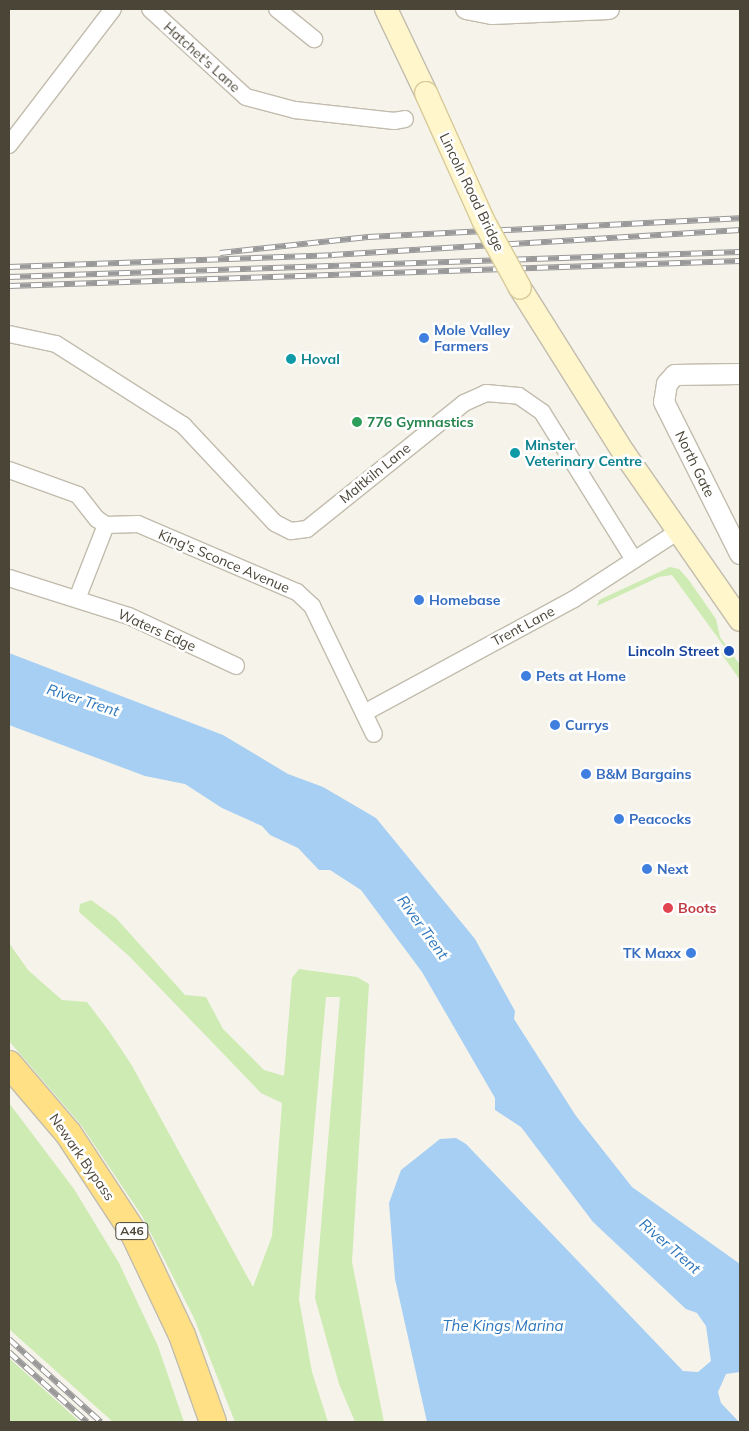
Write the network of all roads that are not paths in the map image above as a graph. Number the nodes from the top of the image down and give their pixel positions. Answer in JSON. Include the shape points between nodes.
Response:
{"nodes":[{"id":1,"x":113,"y":9,"type":"edge"},
{"id":2,"x":278,"y":9,"type":"edge"},
{"id":3,"x":386,"y":9,"type":"edge"},
{"id":4,"x":466,"y":9,"type":"edge"},
{"id":5,"x":610,"y":9,"type":"edge"},
{"id":6,"x":159,"y":12,"type":"edge"},
{"id":7,"x":314,"y":39,"type":"dead end"},
{"id":8,"x":406,"y":119,"type":"dead end"},
{"id":9,"x":9,"y":145,"type":"edge"},
{"id":10,"x":9,"y":334,"type":"edge"},
{"id":11,"x":740,"y":374,"type":"edge"},
{"id":12,"x":9,"y":470,"type":"edge"},
{"id":13,"x":106,"y":525,"type":"junction"},
{"id":14,"x":677,"y":532,"type":"junction"},
{"id":15,"x":740,"y":554,"type":"edge"},
{"id":16,"x":634,"y":560,"type":"junction"},
{"id":17,"x":9,"y":578,"type":"edge"},
{"id":18,"x":77,"y":600,"type":"junction"},
{"id":19,"x":740,"y":620,"type":"edge"},
{"id":20,"x":236,"y":666,"type":"dead end"},
{"id":21,"x":364,"y":713,"type":"junction"},
{"id":22,"x":374,"y":734,"type":"dead end"},
{"id":23,"x":9,"y":1064,"type":"edge"},
{"id":24,"x":213,"y":1422,"type":"edge"}],
"edges":[{"from":1,"to":9,"type":"street"},
{"from":2,"to":7,"type":"street"},
{"from":3,"to":14,"type":"main road","name":"Lincoln Road Bridge","bridge":true,"via":[[483,220],[520,288]]},
{"from":4,"to":5,"type":"street","via":[[492,14]]},
{"from":6,"to":8,"type":"street","name":"Hatchet's Lane","via":[[246,97],[295,110],[394,121]]},
{"from":10,"to":16,"type":"street","name":"Maltkiln Lane","via":[[56,344],[183,425],[275,523],[291,531],[307,529],[464,403],[486,393],[519,396],[542,412]]},
{"from":11,"to":15,"type":"street","name":"North Gate","via":[[675,375],[667,384],[664,402]]},
{"from":12,"to":13,"type":"street","via":[[78,495],[97,520]]},
{"from":13,"to":18,"type":"street"},
{"from":13,"to":21,"type":"street","name":"King's Sconce Avenue","via":[[138,524],[296,592],[312,606]]},
{"from":14,"to":16,"type":"street","name":"Trent Lane"},
{"from":14,"to":19,"type":"main road","name":"Lincoln Road Bridge"},
{"from":16,"to":21,"type":"street","name":"Trent Lane","via":[[574,599]]},
{"from":17,"to":18,"type":"street","name":"Waters Edge"},
{"from":18,"to":20,"type":"street","name":"Waters Edge","via":[[129,616]]},
{"from":21,"to":22,"type":"street","name":"King's Sconce Avenue"},
{"from":23,"to":24,"type":"highway","name":"Newark Bypass","number":"A46","via":[[68,1133],[132,1232],[182,1335]]}]}
